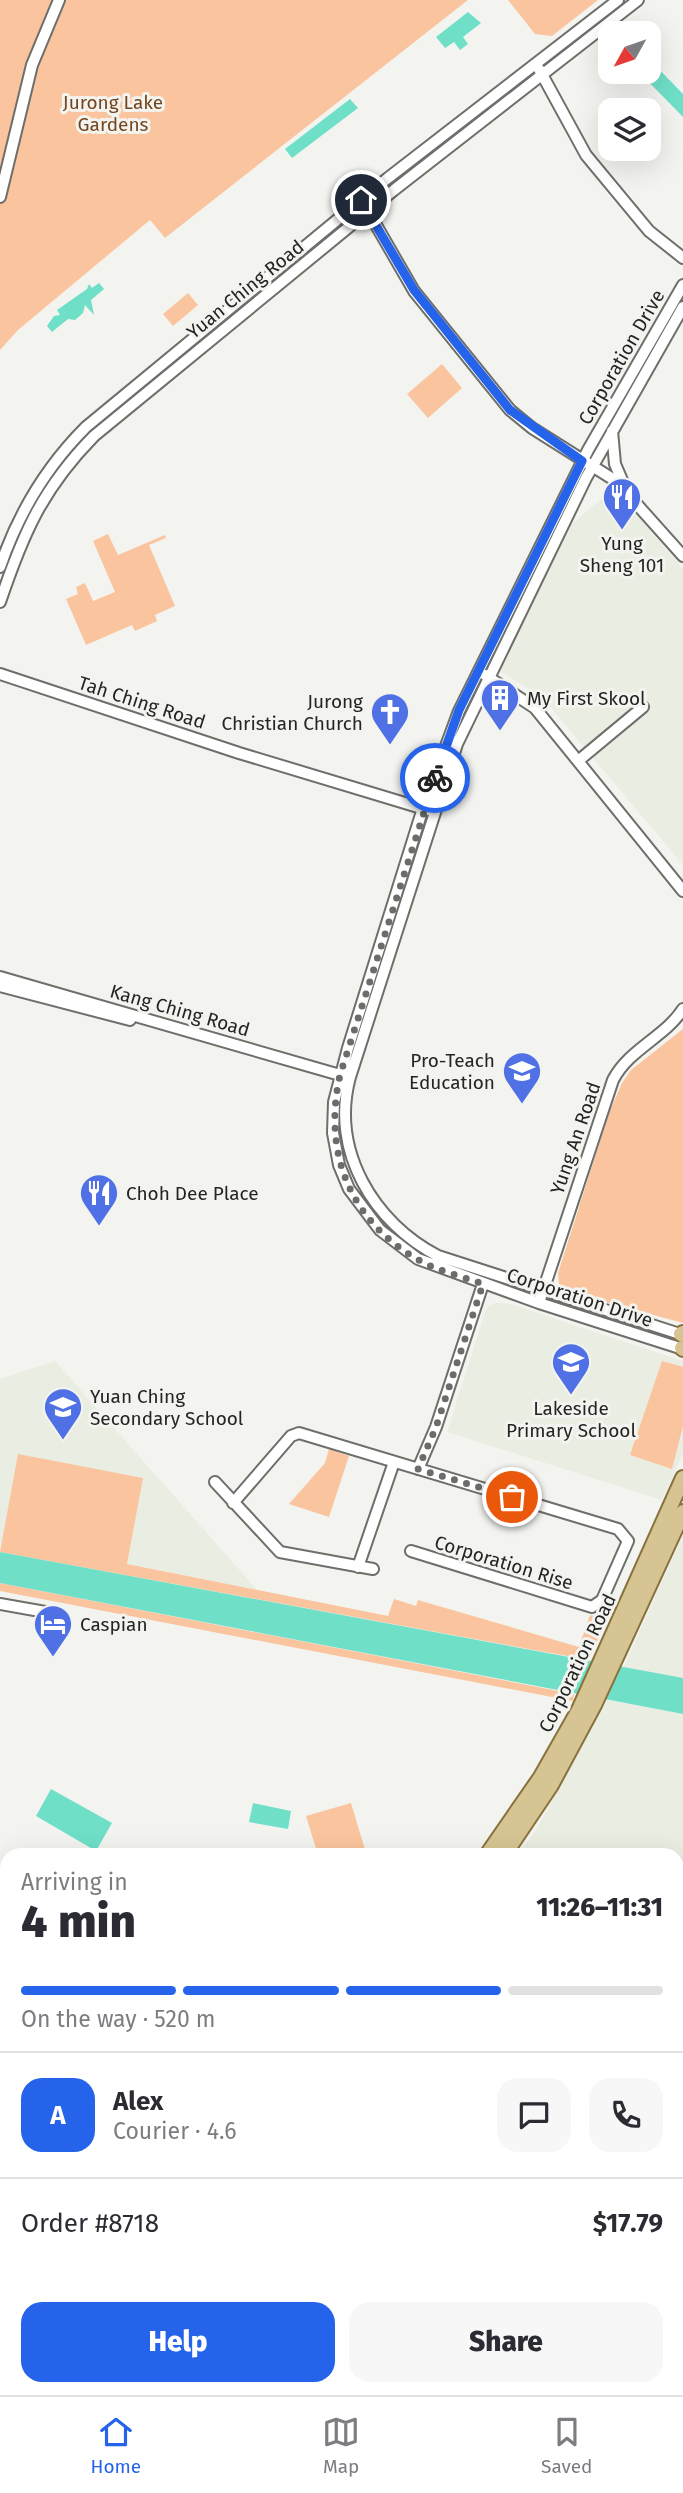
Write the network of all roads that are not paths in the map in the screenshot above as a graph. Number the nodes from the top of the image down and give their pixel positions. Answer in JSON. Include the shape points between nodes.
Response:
{"nodes":[{"id":1,"x":59,"y":0,"type":"edge"},
{"id":2,"x":618,"y":0,"type":"edge"},
{"id":3,"x":638,"y":0,"type":"edge"},
{"id":4,"x":535,"y":64,"type":"junction"},
{"id":5,"x":542,"y":74,"type":"junction"},
{"id":6,"x":0,"y":197,"type":"edge"},
{"id":7,"x":361,"y":200,"type":"junction"},
{"id":8,"x":368,"y":211,"type":"junction"},
{"id":9,"x":683,"y":258,"type":"edge"},
{"id":10,"x":683,"y":285,"type":"edge"},
{"id":11,"x":256,"y":286,"type":"junction"},
{"id":12,"x":264,"y":296,"type":"junction"},
{"id":13,"x":683,"y":307,"type":"edge"},
{"id":14,"x":612,"y":431,"type":"junction"},
{"id":15,"x":587,"y":464,"type":"junction"},
{"id":16,"x":627,"y":490,"type":"junction"},
{"id":17,"x":683,"y":556,"type":"edge"},
{"id":18,"x":0,"y":567,"type":"edge"},
{"id":19,"x":0,"y":602,"type":"edge"},
{"id":20,"x":479,"y":672,"type":"junction"},
{"id":21,"x":0,"y":674,"type":"edge"},
{"id":22,"x":491,"y":679,"type":"junction"},
{"id":23,"x":0,"y":681,"type":"edge"},
{"id":24,"x":643,"y":707,"type":"dead end"},
{"id":25,"x":578,"y":761,"type":"junction"},
{"id":26,"x":428,"y":812,"type":"junction"},
{"id":27,"x":683,"y":891,"type":"edge"},
{"id":28,"x":0,"y":977,"type":"edge"},
{"id":29,"x":0,"y":986,"type":"edge"},
{"id":30,"x":683,"y":1009,"type":"edge"},
{"id":31,"x":174,"y":1030,"type":"junction"},
{"id":32,"x":344,"y":1079,"type":"junction"},
{"id":33,"x":483,"y":1284,"type":"junction"},
{"id":34,"x":543,"y":1290,"type":"junction"},
{"id":35,"x":539,"y":1303,"type":"junction"},
{"id":36,"x":682,"y":1341,"type":"edge"},
{"id":37,"x":394,"y":1462,"type":"junction"},
{"id":38,"x":418,"y":1469,"type":"junction"},
{"id":39,"x":683,"y":1478,"type":"edge"},
{"id":40,"x":215,"y":1482,"type":"dead end"},
{"id":41,"x":233,"y":1503,"type":"junction"},
{"id":42,"x":676,"y":1517,"type":"edge"},
{"id":43,"x":411,"y":1551,"type":"dead end"},
{"id":44,"x":358,"y":1567,"type":"junction"},
{"id":45,"x":373,"y":1569,"type":"dead end"},
{"id":46,"x":616,"y":1574,"type":"junction"},
{"id":47,"x":637,"y":1583,"type":"junction"},
{"id":48,"x":0,"y":1604,"type":"edge"},
{"id":49,"x":54,"y":1628,"type":"dead end"},
{"id":50,"x":606,"y":1663,"type":"junction"},
{"id":51,"x":588,"y":1703,"type":"junction"},
{"id":52,"x":492,"y":1848,"type":"edge"},
{"id":53,"x":509,"y":1848,"type":"edge"}],
"edges":[{"from":1,"to":6,"type":"street","via":[[32,65]]},
{"from":2,"to":4,"type":"street","name":"Yuan Ching Road"},
{"from":3,"to":5,"type":"street","name":"Yuan Ching Road"},
{"from":4,"to":5,"type":"street"},
{"from":4,"to":7,"type":"street","name":"Yuan Ching Road"},
{"from":5,"to":8,"type":"street","name":"Yuan Ching Road"},
{"from":5,"to":9,"type":"street","via":[[586,155],[649,231]]},
{"from":7,"to":8,"type":"street"},
{"from":7,"to":11,"type":"street","name":"Yuan Ching Road"},
{"from":8,"to":12,"type":"street","name":"Yuan Ching Road"},
{"from":8,"to":15,"type":"street","via":[[414,290],[510,410]]},
{"from":10,"to":15,"type":"street","name":"Corporation Drive"},
{"from":11,"to":12,"type":"street"},
{"from":11,"to":18,"type":"street","name":"Yuan Ching Road","via":[[74,439],[29,503]]},
{"from":12,"to":19,"type":"street","name":"Yuan Ching Road","via":[[134,401],[72,458],[23,534]]},
{"from":13,"to":14,"type":"street","name":"Corporation Drive"},
{"from":14,"to":15,"type":"street","name":"Corporation Drive"},
{"from":14,"to":16,"type":"street","via":[[615,464]]},
{"from":15,"to":16,"type":"street"},
{"from":15,"to":20,"type":"street","name":"Corporation Drive"},
{"from":15,"to":22,"type":"street","name":"Corporation Drive"},
{"from":16,"to":17,"type":"street"},
{"from":20,"to":22,"type":"street"},
{"from":20,"to":26,"type":"street","name":"Corporation Drive","via":[[459,710]]},
{"from":21,"to":26,"type":"street","name":"Tah Ching Road"},
{"from":22,"to":25,"type":"street","via":[[535,708]]},
{"from":22,"to":26,"type":"street","name":"Corporation Drive"},
{"from":23,"to":26,"type":"street","name":"Tah Ching Road","via":[[237,758]]},
{"from":24,"to":25,"type":"street"},
{"from":25,"to":27,"type":"street"},
{"from":26,"to":32,"type":"street","name":"Corporation Drive"},
{"from":28,"to":31,"type":"street","name":"Kang Ching Road"},
{"from":29,"to":31,"type":"street","name":"Kang Ching Road"},
{"from":30,"to":34,"type":"street","name":"Yung An Road","via":[[623,1063],[613,1080]]},
{"from":31,"to":32,"type":"street","name":"Kang Ching Road"},
{"from":32,"to":33,"type":"street","name":"Corporation Drive","via":[[333,1133],[339,1166],[362,1209],[399,1248],[429,1265]]},
{"from":32,"to":34,"type":"street","name":"Corporation Drive","via":[[346,1130],[353,1159],[371,1200],[388,1221],[438,1256]]},
{"from":33,"to":35,"type":"street","name":"Corporation Drive"},
{"from":33,"to":38,"type":"street"},
{"from":34,"to":35,"type":"street","name":"Yung An Road"},
{"from":34,"to":36,"type":"street","name":"Corporation Drive"},
{"from":35,"to":36,"type":"street","name":"Corporation Drive"},
{"from":37,"to":38,"type":"street"},
{"from":37,"to":41,"type":"street","via":[[295,1433]]},
{"from":37,"to":44,"type":"street"},
{"from":38,"to":46,"type":"street","name":"Corporation Rise","via":[[623,1532],[628,1546]]},
{"from":39,"to":42,"type":"main road","name":"Corporation Road"},
{"from":40,"to":41,"type":"street"},
{"from":41,"to":44,"type":"street","via":[[280,1552]]},
{"from":42,"to":47,"type":"main road","name":"Corporation Road"},
{"from":42,"to":50,"type":"main road","name":"Corporation Road"},
{"from":43,"to":46,"type":"street","name":"Corporation Rise","via":[[592,1607],[603,1600]]},
{"from":44,"to":45,"type":"street"},
{"from":46,"to":47,"type":"street"},
{"from":47,"to":50,"type":"main road","name":"Corporation Road"},
{"from":48,"to":49,"type":"street","via":[[51,1613]]},
{"from":50,"to":51,"type":"main road","name":"Corporation Road"},
{"from":51,"to":52,"type":"main road","name":"Corporation Road"},
{"from":51,"to":53,"type":"main road","name":"Corporation Road","via":[[551,1785]]}]}
